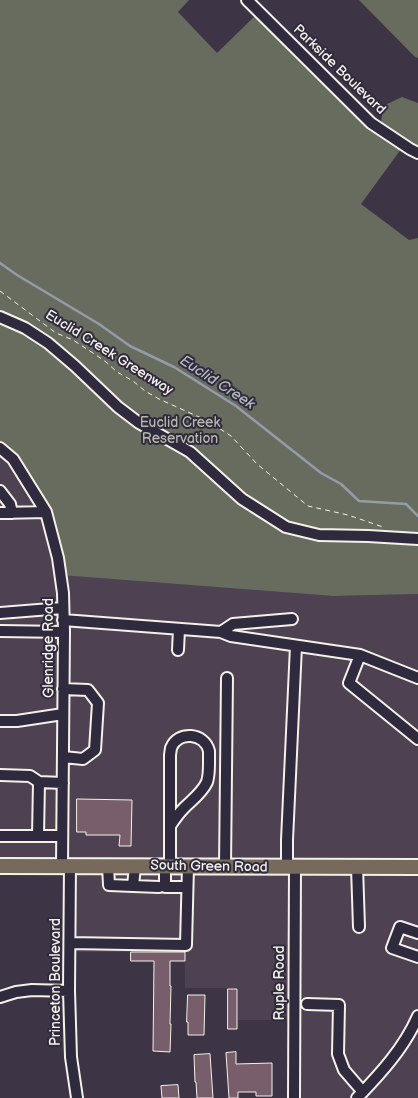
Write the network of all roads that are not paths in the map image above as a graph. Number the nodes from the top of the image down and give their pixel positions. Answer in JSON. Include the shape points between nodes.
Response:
{"nodes":[{"id":1,"x":247,"y":0,"type":"edge"},
{"id":2,"x":418,"y":153,"type":"edge"},
{"id":3,"x":0,"y":316,"type":"edge"},
{"id":4,"x":0,"y":448,"type":"edge"},
{"id":5,"x":0,"y":492,"type":"edge"},
{"id":6,"x":46,"y":512,"type":"junction"},
{"id":7,"x":0,"y":513,"type":"edge"},
{"id":8,"x":12,"y":513,"type":"junction"},
{"id":9,"x":418,"y":539,"type":"edge"},
{"id":10,"x":63,"y":608,"type":"junction"},
{"id":11,"x":0,"y":613,"type":"edge"},
{"id":12,"x":292,"y":619,"type":"dead end"},
{"id":13,"x":64,"y":620,"type":"junction"},
{"id":14,"x":179,"y":629,"type":"junction"},
{"id":15,"x":0,"y":631,"type":"edge"},
{"id":16,"x":64,"y":632,"type":"junction"},
{"id":17,"x":221,"y":632,"type":"junction"},
{"id":18,"x":296,"y":646,"type":"junction"},
{"id":19,"x":178,"y":650,"type":"dead end"},
{"id":20,"x":360,"y":655,"type":"junction"},
{"id":21,"x":227,"y":678,"type":"dead end"},
{"id":22,"x":418,"y":678,"type":"edge"},
{"id":23,"x":64,"y":689,"type":"junction"},
{"id":24,"x":64,"y":714,"type":"junction"},
{"id":25,"x":0,"y":721,"type":"edge"},
{"id":26,"x":418,"y":739,"type":"edge"},
{"id":27,"x":63,"y":757,"type":"junction"},
{"id":28,"x":0,"y":775,"type":"edge"},
{"id":29,"x":39,"y":782,"type":"junction"},
{"id":30,"x":63,"y":783,"type":"junction"},
{"id":31,"x":170,"y":826,"type":"junction"},
{"id":32,"x":0,"y":836,"type":"edge"},
{"id":33,"x":38,"y":836,"type":"junction"},
{"id":34,"x":62,"y":836,"type":"junction"},
{"id":35,"x":66,"y":865,"type":"junction"},
{"id":36,"x":0,"y":866,"type":"edge"},
{"id":37,"x":108,"y":866,"type":"junction"},
{"id":38,"x":134,"y":866,"type":"junction"},
{"id":39,"x":167,"y":866,"type":"junction"},
{"id":40,"x":188,"y":866,"type":"junction"},
{"id":41,"x":225,"y":867,"type":"junction"},
{"id":42,"x":291,"y":867,"type":"junction"},
{"id":43,"x":357,"y":867,"type":"junction"},
{"id":44,"x":418,"y":867,"type":"edge"},
{"id":45,"x":133,"y":886,"type":"junction"},
{"id":46,"x":159,"y":886,"type":"dead end"},
{"id":47,"x":187,"y":887,"type":"junction"},
{"id":48,"x":359,"y":927,"type":"dead end"},
{"id":49,"x":418,"y":933,"type":"edge"},
{"id":50,"x":70,"y":943,"type":"junction"},
{"id":51,"x":418,"y":957,"type":"edge"},
{"id":52,"x":69,"y":991,"type":"junction"},
{"id":53,"x":0,"y":997,"type":"edge"},
{"id":54,"x":307,"y":1004,"type":"dead end"},
{"id":55,"x":418,"y":1016,"type":"edge"},
{"id":56,"x":360,"y":1095,"type":"edge"},
{"id":57,"x":77,"y":1098,"type":"edge"},
{"id":58,"x":294,"y":1098,"type":"edge"}],
"edges":[{"from":1,"to":2,"type":"street","name":"Parkside Boulevard","via":[[371,123]]},
{"from":3,"to":9,"type":"street","via":[[48,343],[138,423],[190,452],[242,499],[286,527],[319,535]]},
{"from":4,"to":6,"type":"street","name":"Glenridge Road","via":[[13,460]]},
{"from":5,"to":8,"type":"street","via":[[10,504]]},
{"from":6,"to":8,"type":"street"},
{"from":6,"to":10,"type":"street","name":"Glenridge Road","via":[[58,558]]},
{"from":7,"to":8,"type":"street"},
{"from":10,"to":11,"type":"street"},
{"from":10,"to":13,"type":"street","name":"Glenridge Road"},
{"from":12,"to":17,"type":"street","via":[[233,624]]},
{"from":13,"to":14,"type":"street"},
{"from":13,"to":16,"type":"street","name":"Glenridge Road"},
{"from":14,"to":17,"type":"street"},
{"from":14,"to":19,"type":"street"},
{"from":15,"to":16,"type":"street"},
{"from":16,"to":23,"type":"street","name":"Glenridge Road"},
{"from":17,"to":18,"type":"street"},
{"from":18,"to":20,"type":"street"},
{"from":18,"to":42,"type":"street","name":"Ruple Road","via":[[286,840]]},
{"from":20,"to":22,"type":"street"},
{"from":20,"to":26,"type":"street","via":[[349,683]]},
{"from":21,"to":41,"type":"street"},
{"from":23,"to":24,"type":"street","name":"Glenridge Road"},
{"from":23,"to":27,"type":"street","via":[[88,690],[98,703],[95,750],[84,759]]},
{"from":24,"to":25,"type":"street"},
{"from":24,"to":27,"type":"street","name":"Glenridge Road"},
{"from":27,"to":30,"type":"street","name":"Glenridge Road"},
{"from":28,"to":29,"type":"street","via":[[30,776]]},
{"from":29,"to":30,"type":"street"},
{"from":29,"to":33,"type":"street"},
{"from":30,"to":34,"type":"street","name":"Glenridge Road"},
{"from":31,"to":31,"type":"street","via":[[171,748],[181,738],[194,736],[201,739],[209,752],[207,782]]},
{"from":31,"to":39,"type":"street"},
{"from":32,"to":33,"type":"street"},
{"from":33,"to":34,"type":"street"},
{"from":34,"to":35,"type":"street","name":"Glenridge Road"},
{"from":35,"to":36,"type":"main road","name":"South Green Road"},
{"from":35,"to":37,"type":"main road","name":"South Green Road"},
{"from":35,"to":50,"type":"street","name":"Princeton Boulevard"},
{"from":37,"to":38,"type":"main road","name":"South Green Road"},
{"from":37,"to":45,"type":"street","via":[[109,885]]},
{"from":38,"to":39,"type":"main road","name":"South Green Road"},
{"from":38,"to":45,"type":"street"},
{"from":39,"to":40,"type":"main road","name":"South Green Road"},
{"from":39,"to":47,"type":"street","via":[[165,887]]},
{"from":40,"to":41,"type":"main road","name":"South Green Road"},
{"from":40,"to":47,"type":"street"},
{"from":41,"to":42,"type":"main road","name":"South Green Road"},
{"from":42,"to":43,"type":"main road","name":"South Green Road"},
{"from":42,"to":58,"type":"street","name":"Ruple Road"},
{"from":43,"to":44,"type":"main road","name":"South Green Road"},
{"from":43,"to":48,"type":"street"},
{"from":45,"to":46,"type":"street"},
{"from":47,"to":50,"type":"street","via":[[186,945]]},
{"from":49,"to":51,"type":"street","via":[[400,927],[392,948]]},
{"from":50,"to":52,"type":"street","name":"Princeton Boulevard"},
{"from":52,"to":53,"type":"street","via":[[32,990]]},
{"from":52,"to":57,"type":"street","name":"Princeton Boulevard","via":[[71,1057]]},
{"from":54,"to":56,"type":"street","via":[[339,1005],[338,1054]]},
{"from":55,"to":56,"type":"street","via":[[398,1052]]}]}
